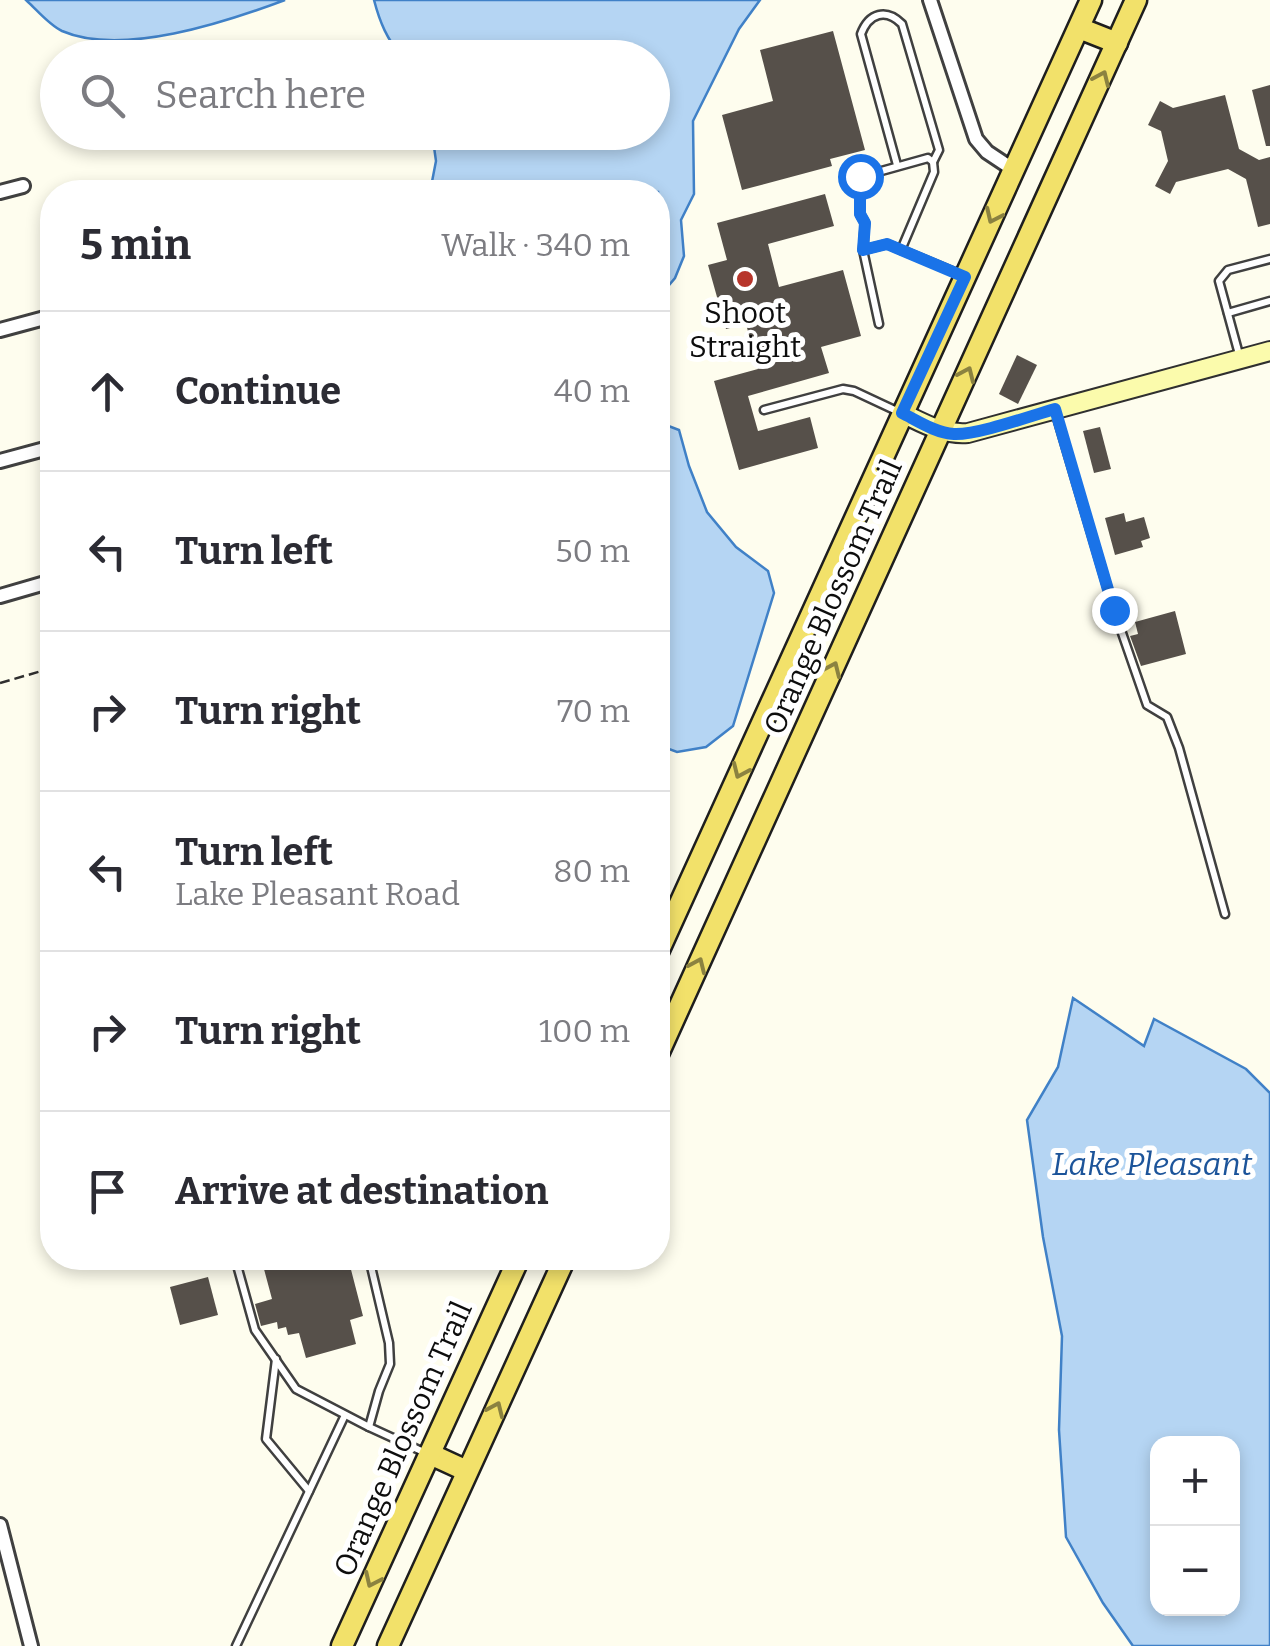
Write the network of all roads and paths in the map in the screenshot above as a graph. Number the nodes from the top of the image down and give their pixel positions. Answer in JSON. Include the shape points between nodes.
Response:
{"nodes":[{"id":1,"x":930,"y":0,"type":"edge"},
{"id":2,"x":1091,"y":0,"type":"edge"},
{"id":3,"x":1136,"y":0,"type":"edge"},
{"id":4,"x":1079,"y":28,"type":"junction"},
{"id":5,"x":1117,"y":43,"type":"junction"},
{"id":6,"x":932,"y":162,"type":"junction"},
{"id":7,"x":897,"y":166,"type":"junction"},
{"id":8,"x":1014,"y":170,"type":"junction"},
{"id":9,"x":23,"y":186,"type":"dead end"},
{"id":10,"x":0,"y":192,"type":"edge"},
{"id":11,"x":863,"y":250,"type":"junction"},
{"id":12,"x":901,"y":250,"type":"junction"},
{"id":13,"x":1270,"y":259,"type":"edge"},
{"id":14,"x":965,"y":277,"type":"junction"},
{"id":15,"x":1270,"y":301,"type":"edge"},
{"id":16,"x":1228,"y":313,"type":"junction"},
{"id":17,"x":40,"y":319,"type":"edge"},
{"id":18,"x":880,"y":324,"type":"dead end"},
{"id":19,"x":0,"y":330,"type":"edge"},
{"id":20,"x":1270,"y":351,"type":"edge"},
{"id":21,"x":1240,"y":359,"type":"junction"},
{"id":22,"x":1055,"y":409,"type":"junction"},
{"id":23,"x":764,"y":410,"type":"dead end"},
{"id":24,"x":902,"y":413,"type":"junction"},
{"id":25,"x":941,"y":432,"type":"junction"},
{"id":26,"x":40,"y":450,"type":"edge"},
{"id":27,"x":0,"y":461,"type":"edge"},
{"id":28,"x":40,"y":584,"type":"edge"},
{"id":29,"x":0,"y":596,"type":"edge"},
{"id":30,"x":40,"y":671,"type":"edge"},
{"id":31,"x":0,"y":683,"type":"edge"},
{"id":32,"x":1225,"y":914,"type":"dead end"},
{"id":33,"x":670,"y":925,"type":"edge"},
{"id":34,"x":670,"y":1028,"type":"edge"},
{"id":35,"x":238,"y":1270,"type":"edge"},
{"id":36,"x":373,"y":1270,"type":"edge"},
{"id":37,"x":514,"y":1270,"type":"edge"},
{"id":38,"x":560,"y":1270,"type":"edge"},
{"id":39,"x":276,"y":1359,"type":"junction"},
{"id":40,"x":345,"y":1414,"type":"junction"},
{"id":41,"x":369,"y":1427,"type":"junction"},
{"id":42,"x":430,"y":1454,"type":"junction"},
{"id":43,"x":468,"y":1472,"type":"junction"},
{"id":44,"x":309,"y":1491,"type":"junction"},
{"id":45,"x":0,"y":1525,"type":"edge"},
{"id":46,"x":17,"y":1587,"type":"junction"},
{"id":47,"x":0,"y":1592,"type":"edge"},
{"id":48,"x":31,"y":1646,"type":"edge"},
{"id":49,"x":236,"y":1646,"type":"edge"},
{"id":50,"x":342,"y":1646,"type":"edge"},
{"id":51,"x":388,"y":1646,"type":"edge"}],
"edges":[{"from":1,"to":8,"type":"street","via":[[976,140]]},
{"from":2,"to":4,"type":"main road","name":"Orange Blossom Trail"},
{"from":3,"to":5,"type":"main road","name":"Orange Blossom Trail"},
{"from":4,"to":5,"type":"main road"},
{"from":4,"to":8,"type":"main road","name":"Orange Blossom Trail"},
{"from":25,"to":5,"type":"main road","name":"Orange Blossom Trail","one_way":true},
{"from":6,"to":7,"type":"lane"},
{"from":6,"to":7,"type":"lane","via":[[939,150],[902,24],[883,13],[861,34]]},
{"from":6,"to":12,"type":"lane","via":[[934,172]]},
{"from":7,"to":11,"type":"lane","via":[[860,176]]},
{"from":8,"to":14,"type":"main road","name":"Orange Blossom Trail","one_way":true},
{"from":9,"to":10,"type":"street"},
{"from":11,"to":12,"type":"lane","via":[[887,244]]},
{"from":11,"to":18,"type":"lane"},
{"from":12,"to":14,"type":"lane"},
{"from":13,"to":16,"type":"lane","via":[[1228,270],[1219,281]]},
{"from":14,"to":24,"type":"main road","name":"Orange Blossom Trail"},
{"from":15,"to":16,"type":"lane"},
{"from":16,"to":21,"type":"lane"},
{"from":17,"to":19,"type":"street"},
{"from":20,"to":21,"type":"street"},
{"from":21,"to":22,"type":"street"},
{"from":22,"to":25,"type":"street","via":[[968,433]]},
{"from":22,"to":32,"type":"lane","via":[[1147,705],[1166,717],[1179,748]]},
{"from":23,"to":24,"type":"lane","via":[[843,389]]},
{"from":24,"to":25,"type":"street"},
{"from":24,"to":33,"type":"main road","name":"Orange Blossom Trail","one_way":true},
{"from":34,"to":25,"type":"main road","name":"Orange Blossom Trail","one_way":true},
{"from":26,"to":27,"type":"street"},
{"from":28,"to":29,"type":"street"},
{"from":30,"to":31,"type":"path"},
{"from":35,"to":39,"type":"lane","via":[[255,1330]]},
{"from":36,"to":41,"type":"lane","via":[[390,1364]]},
{"from":37,"to":42,"type":"main road","name":"Orange Blossom Trail"},
{"from":43,"to":38,"type":"main road","one_way":true},
{"from":39,"to":40,"type":"lane","via":[[296,1389]]},
{"from":39,"to":44,"type":"lane","via":[[266,1440]]},
{"from":40,"to":41,"type":"lane"},
{"from":40,"to":44,"type":"lane"},
{"from":41,"to":42,"type":"lane"},
{"from":42,"to":43,"type":"main road"},
{"from":42,"to":50,"type":"main road","name":"Orange Blossom Trail","one_way":true},
{"from":43,"to":51,"type":"main road"},
{"from":44,"to":49,"type":"lane"},
{"from":45,"to":46,"type":"street"},
{"from":46,"to":47,"type":"street"},
{"from":46,"to":48,"type":"street"}]}
